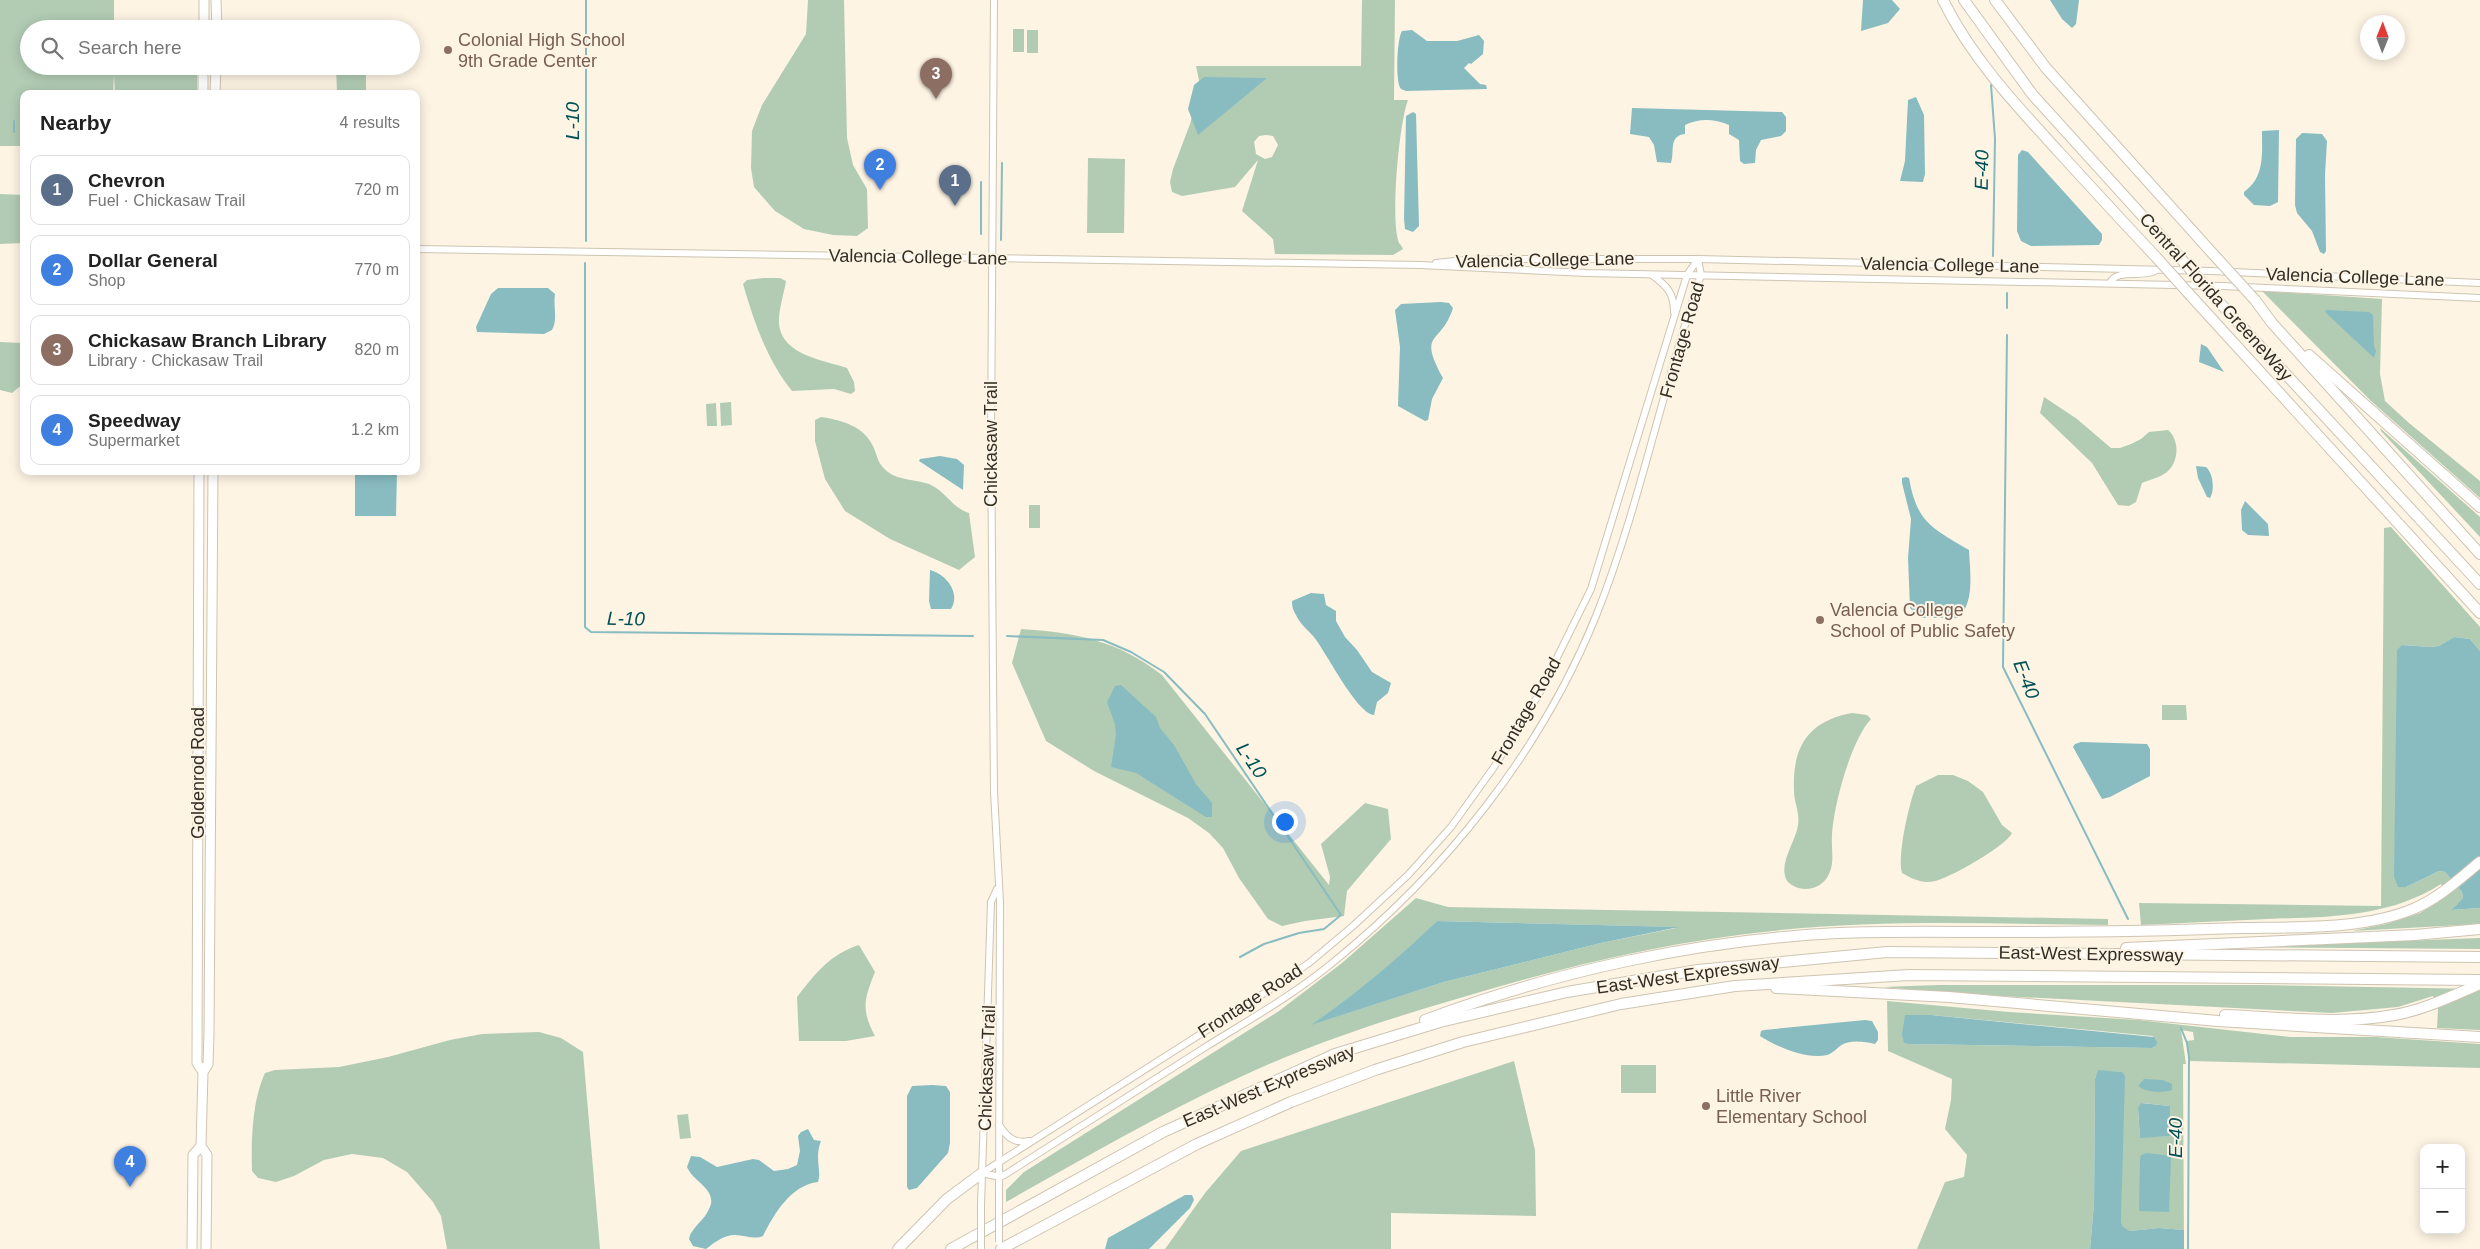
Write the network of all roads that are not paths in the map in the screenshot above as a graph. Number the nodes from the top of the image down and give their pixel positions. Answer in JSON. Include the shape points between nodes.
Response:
{"nodes":[{"id":1,"x":216,"y":0,"type":"edge"},
{"id":2,"x":994,"y":0,"type":"edge"},
{"id":3,"x":1943,"y":0,"type":"edge"},
{"id":4,"x":1964,"y":0,"type":"edge"},
{"id":5,"x":1995,"y":0,"type":"edge"},
{"id":6,"x":204,"y":3,"type":"edge"},
{"id":7,"x":204,"y":20,"type":"edge"},
{"id":8,"x":214,"y":20,"type":"edge"},
{"id":9,"x":217,"y":20,"type":"edge"},
{"id":10,"x":203,"y":75,"type":"edge"},
{"id":11,"x":216,"y":75,"type":"edge"},
{"id":12,"x":203,"y":90,"type":"edge"},
{"id":13,"x":215,"y":90,"type":"edge"},
{"id":14,"x":420,"y":249,"type":"edge"},
{"id":15,"x":992,"y":257,"type":"junction"},
{"id":16,"x":1698,"y":259,"type":"junction"},
{"id":17,"x":1420,"y":265,"type":"junction"},
{"id":18,"x":2156,"y":270,"type":"junction"},
{"id":19,"x":1652,"y":275,"type":"junction"},
{"id":20,"x":1688,"y":275,"type":"junction"},
{"id":21,"x":1702,"y":275,"type":"junction"},
{"id":22,"x":2110,"y":283,"type":"junction"},
{"id":23,"x":2480,"y":283,"type":"edge"},
{"id":24,"x":2480,"y":298,"type":"edge"},
{"id":25,"x":1674,"y":319,"type":"junction"},
{"id":26,"x":2272,"y":323,"type":"junction"},
{"id":27,"x":199,"y":475,"type":"edge"},
{"id":28,"x":210,"y":475,"type":"edge"},
{"id":29,"x":214,"y":475,"type":"edge"},
{"id":30,"x":213,"y":482,"type":"junction"},
{"id":31,"x":2480,"y":507,"type":"edge"},
{"id":32,"x":2480,"y":554,"type":"edge"},
{"id":33,"x":2444,"y":572,"type":"junction"},
{"id":34,"x":2480,"y":584,"type":"edge"},
{"id":35,"x":2480,"y":608,"type":"edge"},
{"id":36,"x":2480,"y":612,"type":"edge"},
{"id":37,"x":199,"y":688,"type":"junction"},
{"id":38,"x":211,"y":707,"type":"junction"},
{"id":39,"x":198,"y":708,"type":"junction"},
{"id":40,"x":211,"y":723,"type":"junction"},
{"id":41,"x":2480,"y":862,"type":"edge"},
{"id":42,"x":198,"y":873,"type":"junction"},
{"id":43,"x":210,"y":886,"type":"junction"},
{"id":44,"x":998,"y":888,"type":"junction"},
{"id":45,"x":197,"y":892,"type":"junction"},
{"id":46,"x":210,"y":906,"type":"junction"},
{"id":47,"x":2480,"y":929,"type":"edge"},
{"id":48,"x":2020,"y":954,"type":"junction"},
{"id":49,"x":2480,"y":957,"type":"edge"},
{"id":50,"x":2480,"y":982,"type":"edge"},
{"id":51,"x":1735,"y":986,"type":"junction"},
{"id":52,"x":2097,"y":1009,"type":"junction"},
{"id":53,"x":197,"y":1015,"type":"junction"},
{"id":54,"x":2480,"y":1037,"type":"edge"},
{"id":55,"x":1335,"y":1054,"type":"junction"},
{"id":56,"x":208,"y":1056,"type":"junction"},
{"id":57,"x":203,"y":1072,"type":"junction"},
{"id":58,"x":1000,"y":1125,"type":"junction"},
{"id":59,"x":1033,"y":1140,"type":"junction"},
{"id":60,"x":201,"y":1146,"type":"junction"},
{"id":61,"x":999,"y":1162,"type":"junction"},
{"id":62,"x":982,"y":1173,"type":"junction"},
{"id":63,"x":1000,"y":1177,"type":"junction"},
{"id":64,"x":192,"y":1249,"type":"edge"},
{"id":65,"x":206,"y":1249,"type":"edge"},
{"id":66,"x":898,"y":1249,"type":"edge"},
{"id":67,"x":951,"y":1249,"type":"edge"},
{"id":68,"x":981,"y":1249,"type":"edge"},
{"id":69,"x":1000,"y":1249,"type":"edge"}],
"edges":[{"from":1,"to":9,"type":"main road"},
{"from":2,"to":15,"type":"street","name":"Chickasaw Trail"},
{"from":3,"to":33,"type":"highway","bridge":true,"via":[[1986,68],[2021,110]]},
{"from":4,"to":34,"type":"highway","name":"Central Florida GreeneWay","bridge":true,"via":[[2032,94]]},
{"from":5,"to":26,"type":"highway","name":"Central Florida GreeneWay","bridge":true,"via":[[2046,68],[2256,300]]},
{"from":6,"to":7,"type":"main road"},
{"from":6,"to":8,"type":"main road"},
{"from":10,"to":12,"type":"main road"},
{"from":11,"to":13,"type":"main road"},
{"from":14,"to":15,"type":"street","name":"Valencia College Lane"},
{"from":15,"to":17,"type":"street","name":"Valencia College Lane"},
{"from":15,"to":44,"type":"street","name":"Chickasaw Trail","via":[[994,801]]},
{"from":16,"to":17,"type":"street","name":"Valencia College Lane","via":[[1464,260]]},
{"from":16,"to":18,"type":"street","name":"Valencia College Lane"},
{"from":16,"to":20,"type":"street","name":"Frontage Road"},
{"from":16,"to":21,"type":"street","name":"Frontage Road"},
{"from":17,"to":19,"type":"street","name":"Valencia College Lane"},
{"from":18,"to":22,"type":"street","via":[[2147,275],[2118,275]]},
{"from":18,"to":23,"type":"street","name":"Valencia College Lane"},
{"from":19,"to":20,"type":"street","name":"Valencia College Lane"},
{"from":19,"to":25,"type":"street","via":[[1670,289],[1674,300]]},
{"from":20,"to":21,"type":"street","name":"Valencia College Lane"},
{"from":20,"to":25,"type":"street","name":"Frontage Road"},
{"from":21,"to":22,"type":"street","name":"Valencia College Lane"},
{"from":21,"to":63,"type":"street","name":"Frontage Road","via":[[1630,520],[1596,618],[1554,704],[1481,814],[1403,899],[1330,965]]},
{"from":22,"to":24,"type":"street","name":"Valencia College Lane"},
{"from":25,"to":59,"type":"street","name":"Frontage Road","via":[[1590,589],[1539,694],[1452,827],[1408,875],[1309,963]]},
{"from":26,"to":31,"type":"highway"},
{"from":26,"to":32,"type":"highway","name":"Central Florida GreeneWay"},
{"from":27,"to":37,"type":"main road","name":"Goldenrod Road"},
{"from":28,"to":30,"type":"main road"},
{"from":29,"to":30,"type":"main road","name":"Goldenrod Road"},
{"from":30,"to":38,"type":"main road","name":"Goldenrod Road"},
{"from":33,"to":35,"type":"highway"},
{"from":33,"to":36,"type":"highway"},
{"from":37,"to":38,"type":"main road"},
{"from":37,"to":39,"type":"main road","name":"Goldenrod Road"},
{"from":38,"to":40,"type":"main road","name":"Goldenrod Road"},
{"from":39,"to":40,"type":"main road"},
{"from":39,"to":42,"type":"main road","name":"Goldenrod Road"},
{"from":40,"to":43,"type":"main road","name":"Goldenrod Road"},
{"from":41,"to":55,"type":"highway","via":[[2445,891],[2413,909],[2371,920],[2315,926],[2128,932],[1837,933],[1692,949],[1559,978],[1459,1008]]},
{"from":42,"to":43,"type":"main road"},
{"from":42,"to":45,"type":"main road","name":"Goldenrod Road"},
{"from":43,"to":46,"type":"main road","name":"Goldenrod Road"},
{"from":44,"to":58,"type":"street","name":"Chickasaw Trail"},
{"from":44,"to":62,"type":"street","name":"Chickasaw Trail","via":[[991,902]]},
{"from":45,"to":46,"type":"main road"},
{"from":45,"to":53,"type":"main road","name":"Goldenrod Road"},
{"from":46,"to":56,"type":"main road","name":"Goldenrod Road"},
{"from":47,"to":48,"type":"highway"},
{"from":48,"to":49,"type":"highway","name":"East-West Expressway"},
{"from":48,"to":55,"type":"highway","name":"East-West Expressway","via":[[1887,952],[1698,970],[1567,992],[1440,1022]]},
{"from":50,"to":51,"type":"highway","name":"East-West Expressway","via":[[1909,975]]},
{"from":50,"to":52,"type":"highway","via":[[2435,1004],[2394,1015],[2341,1019]]},
{"from":51,"to":52,"type":"highway","via":[[1949,997]]},
{"from":51,"to":69,"type":"highway","name":"East-West Expressway","via":[[1621,1004],[1463,1042],[1375,1070],[1291,1102],[1197,1144]]},
{"from":52,"to":54,"type":"highway","via":[[2218,1021]]},
{"from":53,"to":56,"type":"main road","via":[[202,1021],[202,1047]]},
{"from":53,"to":57,"type":"main road","name":"Goldenrod Road","via":[[197,1063]]},
{"from":55,"to":67,"type":"highway","name":"East-West Expressway","via":[[1163,1132]]},
{"from":56,"to":57,"type":"main road","name":"Goldenrod Road"},
{"from":57,"to":60,"type":"main road","name":"Goldenrod Road"},
{"from":58,"to":59,"type":"street","via":[[1011,1139]]},
{"from":58,"to":61,"type":"street","name":"Chickasaw Trail"},
{"from":59,"to":61,"type":"street","name":"Frontage Road"},
{"from":60,"to":64,"type":"main road","name":"Goldenrod Road","via":[[194,1155]]},
{"from":60,"to":65,"type":"main road","name":"Goldenrod Road","via":[[207,1155]]},
{"from":61,"to":62,"type":"street","name":"Frontage Road"},
{"from":61,"to":63,"type":"street","name":"Chickasaw Trail"},
{"from":62,"to":63,"type":"street"},
{"from":62,"to":66,"type":"highway","via":[[947,1200]]},
{"from":62,"to":68,"type":"street","name":"Chickasaw Trail","bridge":true},
{"from":63,"to":69,"type":"street","name":"Chickasaw Trail","bridge":true}]}
